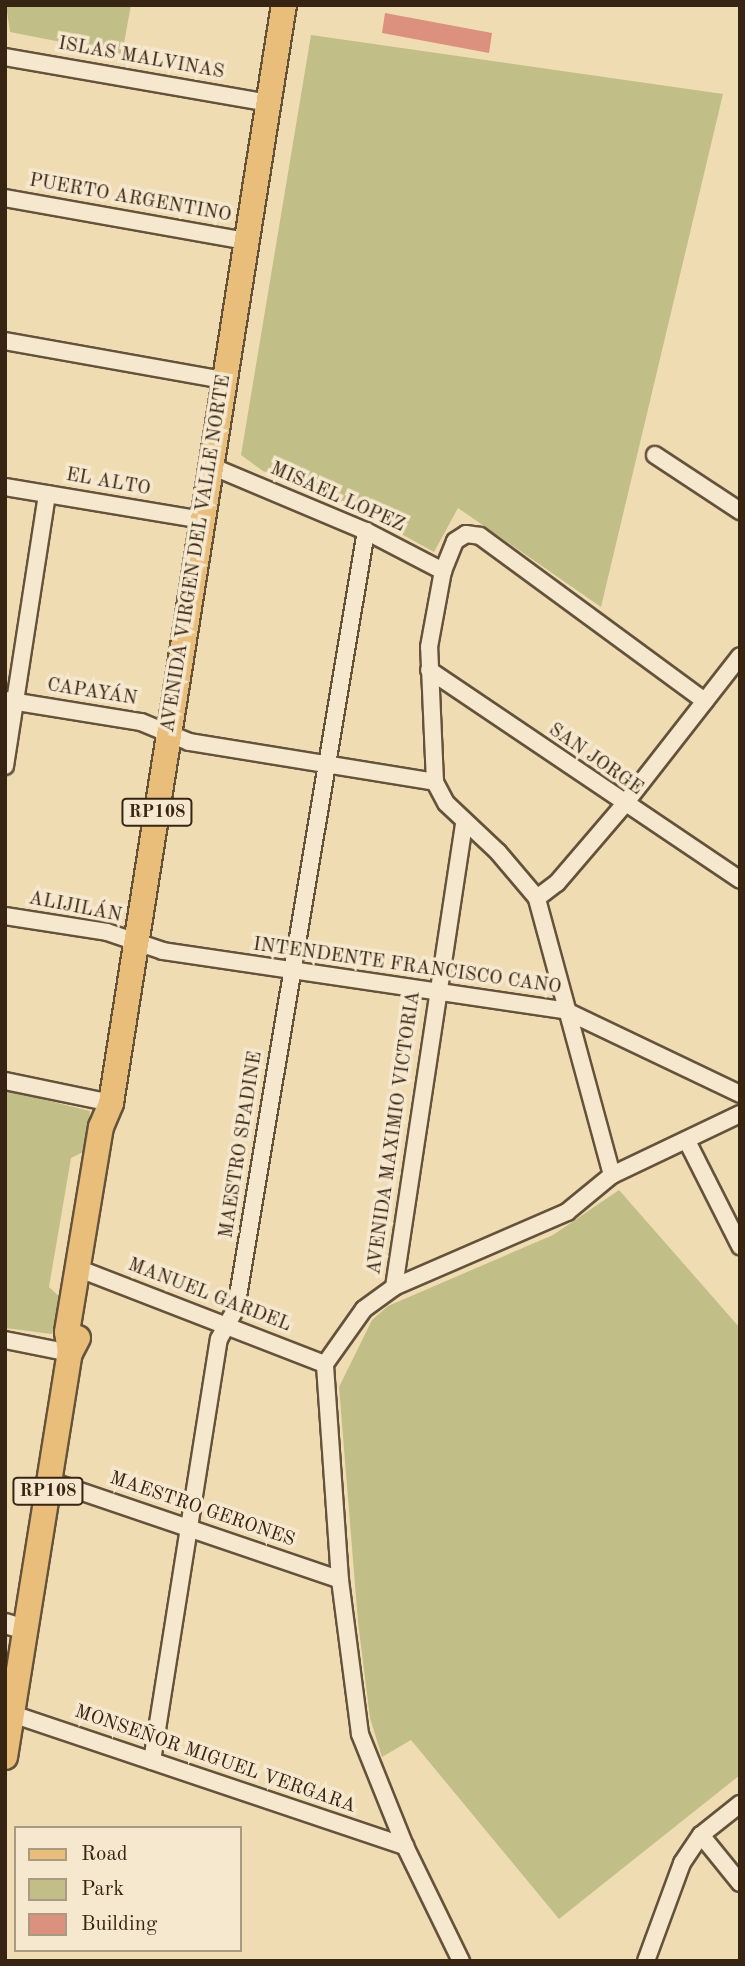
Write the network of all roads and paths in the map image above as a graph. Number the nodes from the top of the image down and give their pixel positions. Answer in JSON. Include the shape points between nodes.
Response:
{"nodes":[{"id":1,"x":284,"y":5,"type":"edge"},
{"id":2,"x":5,"y":57,"type":"edge"},
{"id":3,"x":269,"y":103,"type":"junction"},
{"id":4,"x":5,"y":198,"type":"edge"},
{"id":5,"x":247,"y":241,"type":"junction"},
{"id":6,"x":5,"y":341,"type":"edge"},
{"id":7,"x":225,"y":380,"type":"junction"},
{"id":8,"x":655,"y":455,"type":"dead end"},
{"id":9,"x":211,"y":466,"type":"junction"},
{"id":10,"x":5,"y":487,"type":"edge"},
{"id":11,"x":47,"y":494,"type":"junction"},
{"id":12,"x":740,"y":511,"type":"edge"},
{"id":13,"x":203,"y":520,"type":"junction"},
{"id":14,"x":366,"y":531,"type":"junction"},
{"id":15,"x":443,"y":571,"type":"junction"},
{"id":16,"x":740,"y":656,"type":"edge"},
{"id":17,"x":429,"y":670,"type":"junction"},
{"id":18,"x":10,"y":701,"type":"edge"},
{"id":19,"x":705,"y":701,"type":"junction"},
{"id":20,"x":169,"y":736,"type":"junction"},
{"id":21,"x":326,"y":765,"type":"junction"},
{"id":22,"x":5,"y":766,"type":"edge"},
{"id":23,"x":435,"y":782,"type":"junction"},
{"id":24,"x":623,"y":806,"type":"junction"},
{"id":25,"x":464,"y":822,"type":"junction"},
{"id":26,"x":740,"y":880,"type":"edge"},
{"id":27,"x":537,"y":898,"type":"junction"},
{"id":28,"x":5,"y":916,"type":"edge"},
{"id":29,"x":136,"y":943,"type":"junction"},
{"id":30,"x":293,"y":969,"type":"junction"},
{"id":31,"x":437,"y":990,"type":"junction"},
{"id":32,"x":564,"y":1010,"type":"junction"},
{"id":33,"x":5,"y":1081,"type":"edge"},
{"id":34,"x":740,"y":1094,"type":"edge"},
{"id":35,"x":111,"y":1103,"type":"junction"},
{"id":36,"x":740,"y":1114,"type":"edge"},
{"id":37,"x":687,"y":1141,"type":"junction"},
{"id":38,"x":612,"y":1175,"type":"junction"},
{"id":39,"x":740,"y":1246,"type":"edge"},
{"id":40,"x":83,"y":1271,"type":"junction"},
{"id":41,"x":394,"y":1287,"type":"junction"},
{"id":42,"x":227,"y":1325,"type":"junction"},
{"id":43,"x":5,"y":1340,"type":"edge"},
{"id":44,"x":70,"y":1353,"type":"junction"},
{"id":45,"x":326,"y":1364,"type":"junction"},
{"id":46,"x":50,"y":1481,"type":"junction"},
{"id":47,"x":188,"y":1527,"type":"junction"},
{"id":48,"x":341,"y":1580,"type":"junction"},
{"id":49,"x":15,"y":1626,"type":"edge"},
{"id":50,"x":12,"y":1714,"type":"junction"},
{"id":51,"x":5,"y":1756,"type":"edge"},
{"id":52,"x":152,"y":1761,"type":"junction"},
{"id":53,"x":740,"y":1804,"type":"edge"},
{"id":54,"x":701,"y":1835,"type":"junction"},
{"id":55,"x":405,"y":1846,"type":"junction"},
{"id":56,"x":740,"y":1882,"type":"edge"},
{"id":57,"x":461,"y":1961,"type":"edge"},
{"id":58,"x":646,"y":1961,"type":"edge"}],
"edges":[{"from":1,"to":3,"type":"main road","name":"AVENIDA VIRGEN DEL VALLE NORTE","number":"RP108"},
{"from":2,"to":3,"type":"street","name":"ISLAS MALVINAS"},
{"from":3,"to":5,"type":"main road","name":"AVENIDA VIRGEN DEL VALLE NORTE","number":"RP108"},
{"from":4,"to":5,"type":"street","name":"PUERTO ARGENTINO"},
{"from":5,"to":7,"type":"main road","name":"AVENIDA VIRGEN DEL VALLE NORTE","number":"RP108"},
{"from":6,"to":7,"type":"street"},
{"from":7,"to":9,"type":"main road","name":"AVENIDA VIRGEN DEL VALLE NORTE","number":"RP108"},
{"from":8,"to":12,"type":"street"},
{"from":9,"to":13,"type":"main road","name":"AVENIDA VIRGEN DEL VALLE NORTE","number":"RP108"},
{"from":9,"to":14,"type":"street","name":"MISAEL LOPEZ"},
{"from":10,"to":11,"type":"street","name":"EL ALTO"},
{"from":11,"to":13,"type":"street","name":"EL ALTO"},
{"from":11,"to":18,"type":"street"},
{"from":13,"to":20,"type":"main road","name":"AVENIDA VIRGEN DEL VALLE NORTE","number":"RP108"},
{"from":14,"to":15,"type":"street","name":"MISAEL LOPEZ"},
{"from":14,"to":21,"type":"street","name":"MAESTRO SPADINE"},
{"from":15,"to":17,"type":"street"},
{"from":15,"to":19,"type":"street","via":[[455,541],[466,534],[480,536]]},
{"from":16,"to":19,"type":"street"},
{"from":17,"to":23,"type":"street"},
{"from":17,"to":24,"type":"street","name":"SAN JORGE"},
{"from":18,"to":20,"type":"street","name":"CAPAYÁN","via":[[141,722]]},
{"from":18,"to":22,"type":"street"},
{"from":19,"to":24,"type":"street"},
{"from":20,"to":21,"type":"street","name":"CAPAYÁN"},
{"from":20,"to":29,"type":"main road","name":"AVENIDA VIRGEN DEL VALLE NORTE","number":"RP108"},
{"from":21,"to":23,"type":"street","name":"CAPAYÁN"},
{"from":21,"to":30,"type":"street","name":"MAESTRO SPADINE"},
{"from":23,"to":25,"type":"street"},
{"from":24,"to":26,"type":"street","name":"SAN JORGE"},
{"from":24,"to":27,"type":"street","via":[[557,883]]},
{"from":25,"to":27,"type":"street","via":[[498,852]]},
{"from":25,"to":31,"type":"street","name":"AVENIDA MAXIMIO VICTORIA"},
{"from":27,"to":32,"type":"street"},
{"from":28,"to":29,"type":"street","name":"ALIJILÁN","via":[[107,932]]},
{"from":29,"to":30,"type":"street","name":"INTENDENTE FRANCISCO CANO"},
{"from":29,"to":35,"type":"main road","name":"AVENIDA VIRGEN DEL VALLE NORTE","number":"RP108"},
{"from":30,"to":31,"type":"street","name":"INTENDENTE FRANCISCO CANO"},
{"from":30,"to":42,"type":"street","name":"MAESTRO SPADINE","via":[[236,1308]]},
{"from":31,"to":32,"type":"street","name":"INTENDENTE FRANCISCO CANO"},
{"from":31,"to":41,"type":"street","name":"AVENIDA MAXIMIO VICTORIA"},
{"from":32,"to":34,"type":"street","name":"INTENDENTE FRANCISCO CANO"},
{"from":32,"to":38,"type":"street"},
{"from":33,"to":35,"type":"street"},
{"from":35,"to":40,"type":"main road","name":"AVENIDA VIRGEN DEL VALLE NORTE","number":"RP108","via":[[114,1128]]},
{"from":36,"to":37,"type":"street"},
{"from":37,"to":38,"type":"street"},
{"from":37,"to":39,"type":"street"},
{"from":38,"to":41,"type":"street","via":[[567,1212]]},
{"from":40,"to":42,"type":"street","name":"MANUEL GARDEL"},
{"from":40,"to":44,"type":"main road","name":"AVENIDA VIRGEN DEL VALLE NORTE","number":"RP108","via":[[79,1335]]},
{"from":41,"to":45,"type":"street","name":"AVENIDA MAXIMIO VICTORIA","via":[[365,1309]]},
{"from":42,"to":45,"type":"street","name":"MANUEL GARDEL"},
{"from":42,"to":47,"type":"street","name":"MAESTRO SPADINE","via":[[219,1339]]},
{"from":43,"to":44,"type":"street"},
{"from":44,"to":46,"type":"main road","name":"AVENIDA VIRGEN DEL VALLE NORTE","number":"RP108"},
{"from":45,"to":48,"type":"street"},
{"from":46,"to":47,"type":"street","name":"MAESTRO GERONES"},
{"from":46,"to":49,"type":"main road","name":"AVENIDA VIRGEN DEL VALLE NORTE","number":"RP108"},
{"from":47,"to":48,"type":"street","name":"MAESTRO GERONES"},
{"from":47,"to":52,"type":"street","name":"MAESTRO SPADINE"},
{"from":48,"to":55,"type":"street","via":[[360,1734]]},
{"from":49,"to":50,"type":"main road","name":"AVENIDA VIRGEN DEL VALLE NORTE","number":"RP108"},
{"from":50,"to":51,"type":"main road","name":"AVENIDA VIRGEN DEL VALLE NORTE","number":"RP108"},
{"from":50,"to":52,"type":"street","name":"MONSEÑOR MIGUEL VERGARA"},
{"from":52,"to":55,"type":"street","name":"MONSEÑOR MIGUEL VERGARA"},
{"from":53,"to":54,"type":"street"},
{"from":54,"to":56,"type":"street"},
{"from":54,"to":58,"type":"street","via":[[665,1898]]},
{"from":55,"to":57,"type":"street"}]}
